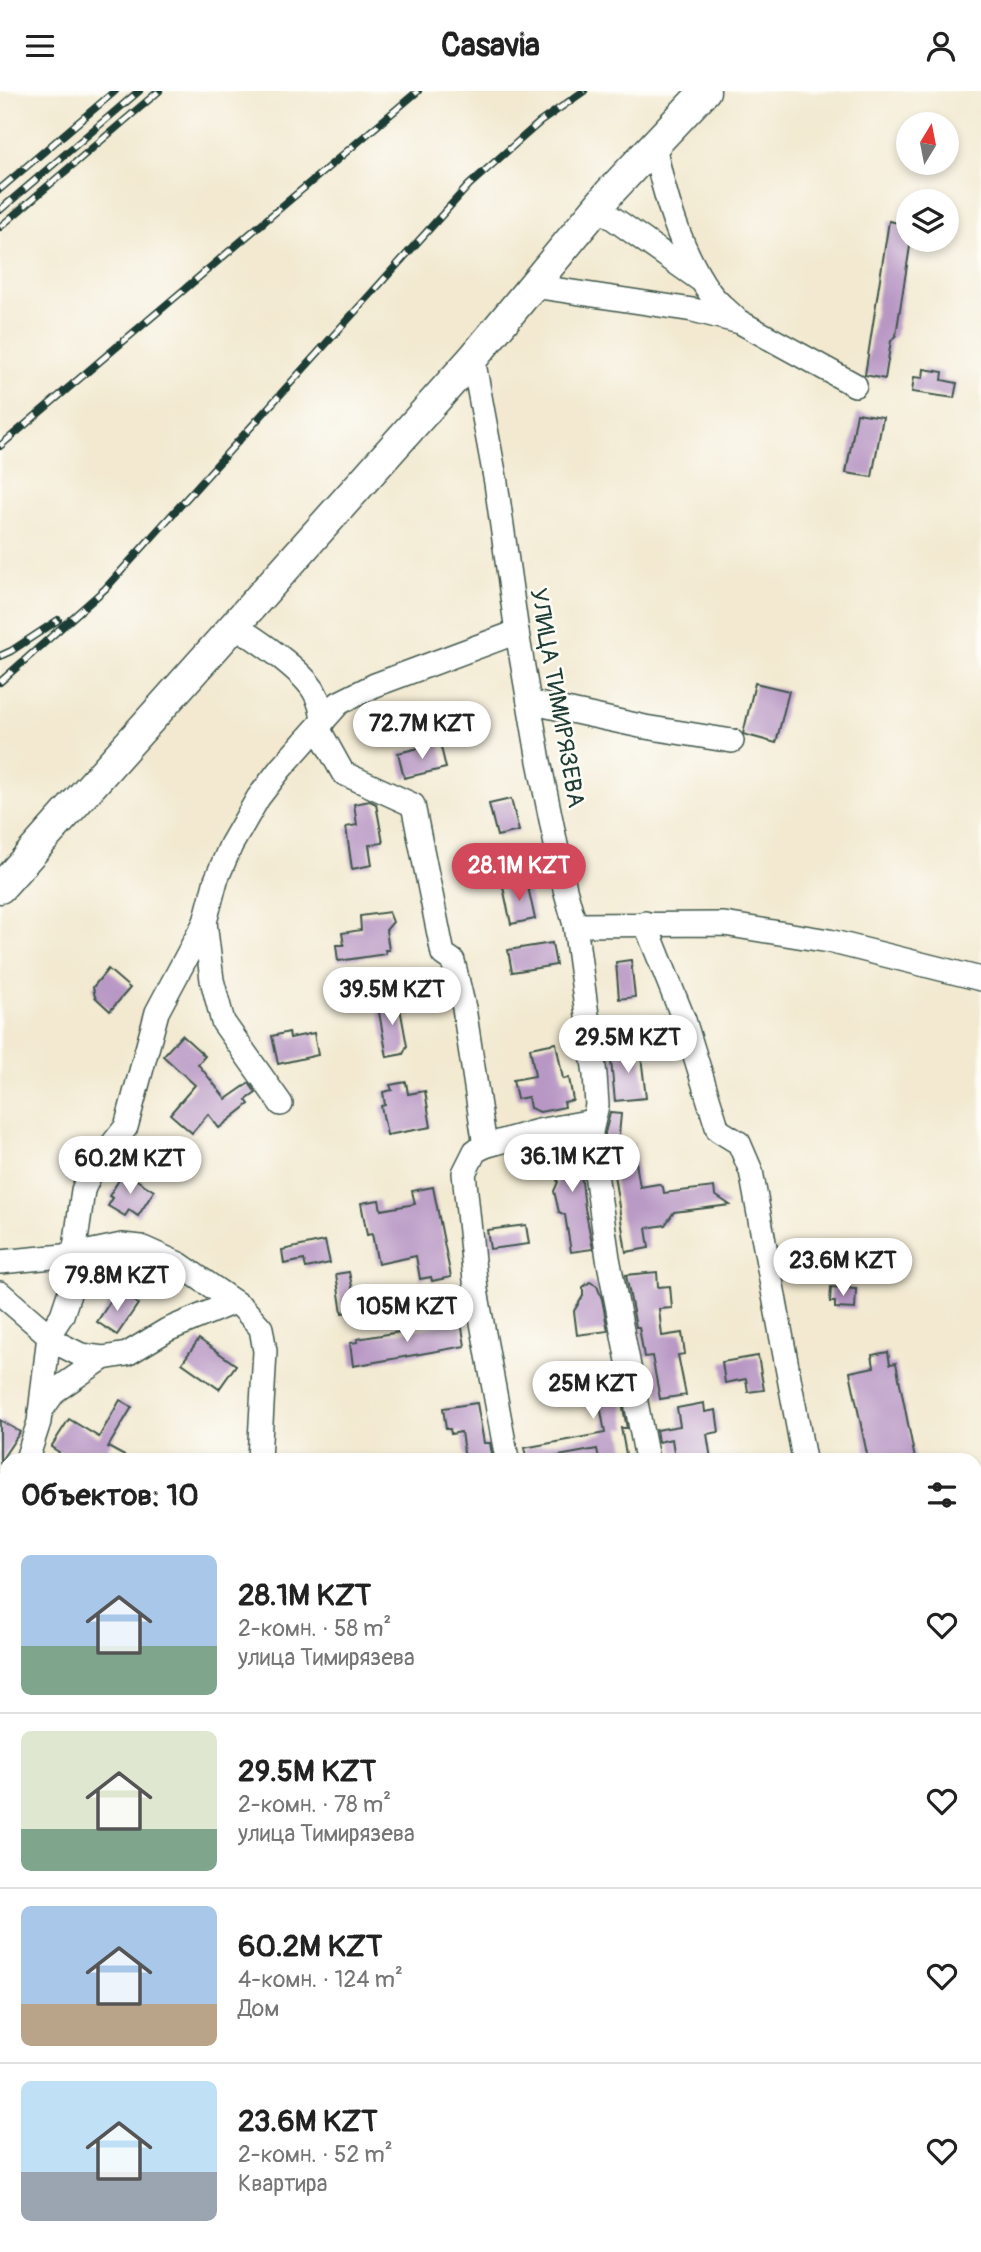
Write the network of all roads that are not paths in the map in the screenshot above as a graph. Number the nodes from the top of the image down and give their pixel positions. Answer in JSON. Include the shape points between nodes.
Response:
{"nodes":[{"id":1,"x":705,"y":91,"type":"edge"},
{"id":2,"x":654,"y":144,"type":"junction"},
{"id":3,"x":597,"y":207,"type":"junction"},
{"id":4,"x":705,"y":283,"type":"junction"},
{"id":5,"x":533,"y":286,"type":"junction"},
{"id":6,"x":740,"y":322,"type":"junction"},
{"id":7,"x":473,"y":358,"type":"junction"},
{"id":8,"x":855,"y":385,"type":"dead end"},
{"id":9,"x":234,"y":625,"type":"junction"},
{"id":10,"x":517,"y":632,"type":"junction"},
{"id":11,"x":529,"y":702,"type":"junction"},
{"id":12,"x":321,"y":725,"type":"junction"},
{"id":13,"x":732,"y":741,"type":"dead end"},
{"id":14,"x":0,"y":888,"type":"edge"},
{"id":15,"x":205,"y":922,"type":"junction"},
{"id":16,"x":645,"y":923,"type":"junction"},
{"id":17,"x":575,"y":925,"type":"junction"},
{"id":18,"x":981,"y":979,"type":"edge"},
{"id":19,"x":281,"y":1104,"type":"dead end"},
{"id":20,"x":593,"y":1121,"type":"junction"},
{"id":21,"x":485,"y":1146,"type":"junction"},
{"id":22,"x":74,"y":1255,"type":"junction"},
{"id":23,"x":0,"y":1262,"type":"edge"},
{"id":24,"x":0,"y":1293,"type":"edge"},
{"id":25,"x":234,"y":1302,"type":"junction"},
{"id":26,"x":49,"y":1335,"type":"junction"},
{"id":27,"x":103,"y":1358,"type":"junction"},
{"id":28,"x":40,"y":1412,"type":"junction"},
{"id":29,"x":30,"y":1453,"type":"edge"},
{"id":30,"x":259,"y":1453,"type":"edge"},
{"id":31,"x":506,"y":1453,"type":"edge"},
{"id":32,"x":646,"y":1453,"type":"edge"},
{"id":33,"x":803,"y":1453,"type":"edge"}],
"edges":[{"from":1,"to":2,"type":"main road"},
{"from":2,"to":3,"type":"main road"},
{"from":2,"to":4,"type":"street","via":[[667,201]]},
{"from":3,"to":4,"type":"street"},
{"from":3,"to":5,"type":"main road"},
{"from":4,"to":6,"type":"street"},
{"from":5,"to":6,"type":"street","via":[[692,310]]},
{"from":5,"to":7,"type":"main road"},
{"from":6,"to":8,"type":"street"},
{"from":7,"to":9,"type":"main road"},
{"from":7,"to":10,"type":"street","name":"УЛИЦА ТИМИРЯЗЕВА"},
{"from":9,"to":12,"type":"street","via":[[275,652],[313,688],[321,705]]},
{"from":9,"to":14,"type":"main road"},
{"from":10,"to":11,"type":"street","name":"УЛИЦА ТИМИРЯЗЕВА"},
{"from":10,"to":12,"type":"street","via":[[375,685],[339,703]]},
{"from":11,"to":13,"type":"street"},
{"from":11,"to":17,"type":"street","name":"УЛИЦА ТИМИРЯЗЕВА"},
{"from":12,"to":15,"type":"street","via":[[266,788],[231,845]]},
{"from":12,"to":21,"type":"street","via":[[343,773],[413,805],[443,954],[453,961],[464,1008]]},
{"from":15,"to":19,"type":"street","via":[[223,1022]]},
{"from":15,"to":22,"type":"street","via":[[157,1012],[126,1127],[92,1170],[83,1190]]},
{"from":16,"to":17,"type":"street"},
{"from":16,"to":18,"type":"street","via":[[724,925],[829,941]]},
{"from":16,"to":33,"type":"street","via":[[684,1020],[718,1130],[739,1143],[751,1171]]},
{"from":17,"to":20,"type":"street","name":"УЛИЦА ТИМИРЯЗЕВА","via":[[595,1075]]},
{"from":20,"to":21,"type":"street"},
{"from":20,"to":32,"type":"street","name":"УЛИЦА ТИМИРЯЗЕВА","via":[[592,1145],[608,1258]]},
{"from":21,"to":31,"type":"street","via":[[475,1151],[464,1173],[476,1290]]},
{"from":22,"to":23,"type":"street"},
{"from":22,"to":25,"type":"street","via":[[122,1245],[141,1247],[179,1264]]},
{"from":22,"to":26,"type":"street","via":[[73,1282],[62,1315]]},
{"from":24,"to":26,"type":"street"},
{"from":25,"to":27,"type":"street","via":[[167,1330],[127,1354]]},
{"from":25,"to":30,"type":"street","via":[[261,1328],[265,1351]]},
{"from":26,"to":27,"type":"street","via":[[81,1355]]},
{"from":26,"to":28,"type":"street"},
{"from":27,"to":28,"type":"street","via":[[55,1391]]},
{"from":28,"to":29,"type":"street"}]}
